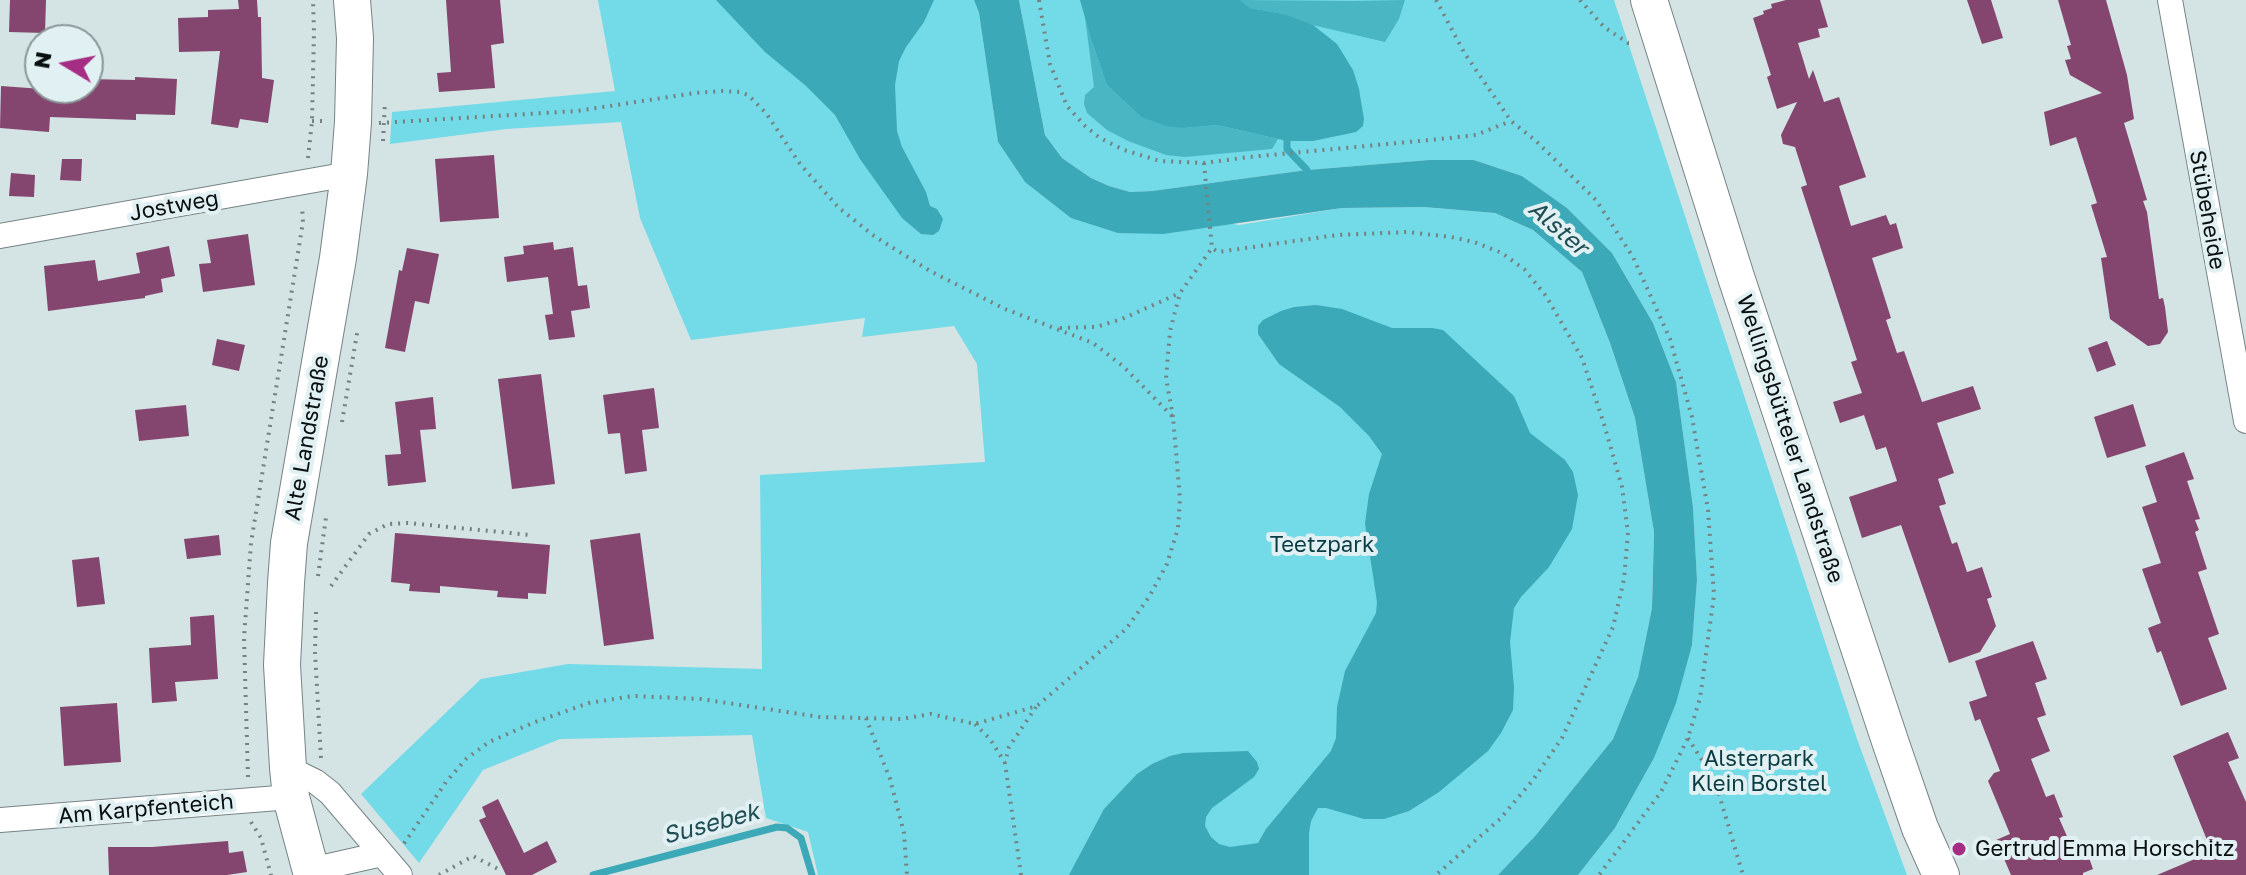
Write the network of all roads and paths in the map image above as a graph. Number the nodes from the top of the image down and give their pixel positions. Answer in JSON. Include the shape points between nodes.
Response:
{"nodes":[{"id":1,"x":313,"y":0,"type":"edge"},
{"id":2,"x":352,"y":0,"type":"edge"},
{"id":3,"x":1039,"y":0,"type":"edge"},
{"id":4,"x":1436,"y":0,"type":"edge"},
{"id":5,"x":1580,"y":0,"type":"edge"},
{"id":6,"x":1649,"y":0,"type":"edge"},
{"id":7,"x":2170,"y":0,"type":"edge"},
{"id":8,"x":1663,"y":43,"type":"junction"},
{"id":9,"x":385,"y":92,"type":"dead end"},
{"id":10,"x":1511,"y":121,"type":"junction"},
{"id":11,"x":385,"y":123,"type":"junction"},
{"id":12,"x":382,"y":154,"type":"dead end"},
{"id":13,"x":307,"y":161,"type":"dead end"},
{"id":14,"x":1204,"y":163,"type":"junction"},
{"id":15,"x":349,"y":174,"type":"junction"},
{"id":16,"x":0,"y":236,"type":"edge"},
{"id":17,"x":1212,"y":248,"type":"junction"},
{"id":18,"x":1180,"y":293,"type":"junction"},
{"id":19,"x":360,"y":317,"type":"dead end"},
{"id":20,"x":1057,"y":328,"type":"junction"},
{"id":21,"x":1173,"y":417,"type":"junction"},
{"id":22,"x":2246,"y":421,"type":"edge"},
{"id":23,"x":340,"y":432,"type":"dead end"},
{"id":24,"x":326,"y":517,"type":"dead end"},
{"id":25,"x":531,"y":535,"type":"dead end"},
{"id":26,"x":317,"y":585,"type":"dead end"},
{"id":27,"x":331,"y":586,"type":"dead end"},
{"id":28,"x":316,"y":612,"type":"dead end"},
{"id":29,"x":1037,"y":706,"type":"junction"},
{"id":30,"x":866,"y":718,"type":"junction"},
{"id":31,"x":975,"y":724,"type":"junction"},
{"id":32,"x":1688,"y":738,"type":"junction"},
{"id":33,"x":1005,"y":763,"type":"junction"},
{"id":34,"x":300,"y":777,"type":"junction"},
{"id":35,"x":250,"y":814,"type":"dead end"},
{"id":36,"x":0,"y":820,"type":"edge"},
{"id":37,"x":391,"y":864,"type":"edge"},
{"id":38,"x":498,"y":869,"type":"dead end"},
{"id":39,"x":312,"y":872,"type":"edge"},
{"id":40,"x":271,"y":875,"type":"edge"},
{"id":41,"x":439,"y":875,"type":"edge"},
{"id":42,"x":907,"y":875,"type":"edge"},
{"id":43,"x":1021,"y":875,"type":"edge"},
{"id":44,"x":1436,"y":875,"type":"edge"},
{"id":45,"x":1599,"y":875,"type":"edge"},
{"id":46,"x":1743,"y":875,"type":"edge"},
{"id":47,"x":1941,"y":875,"type":"edge"}],
"edges":[{"from":1,"to":13,"type":"path"},
{"from":2,"to":15,"type":"main road","name":"Alte Landstraße"},
{"from":3,"to":14,"type":"path","via":[[1059,89],[1085,126],[1124,150],[1160,161]]},
{"from":4,"to":10,"type":"path"},
{"from":5,"to":8,"type":"path","via":[[1604,27],[1628,43]]},
{"from":6,"to":8,"type":"main road","name":"Wellingsbütteler Landstraße"},
{"from":7,"to":22,"type":"street","name":"Stübeheide"},
{"from":8,"to":47,"type":"main road","name":"Wellingsbütteler Landstraße","via":[[1891,744]]},
{"from":9,"to":11,"type":"path"},
{"from":10,"to":14,"type":"path","via":[[1476,135]]},
{"from":10,"to":32,"type":"path","via":[[1596,200],[1633,257],[1670,339],[1692,417],[1708,510],[1714,595],[1700,698]]},
{"from":11,"to":12,"type":"path"},
{"from":11,"to":20,"type":"path","via":[[577,111],[695,93],[740,92],[766,113],[800,164],[839,208],[874,236],[1005,309]]},
{"from":14,"to":17,"type":"path"},
{"from":15,"to":16,"type":"street","name":"Jostweg"},
{"from":15,"to":34,"type":"main road","name":"Alte Landstraße","via":[[289,543],[282,665]]},
{"from":17,"to":18,"type":"path"},
{"from":17,"to":44,"type":"path","via":[[1225,252],[1360,233],[1407,232],[1474,242],[1525,270],[1582,358],[1622,487],[1628,533],[1613,627],[1562,738],[1533,780],[1500,819]]},
{"from":18,"to":20,"type":"path","via":[[1096,327]]},
{"from":18,"to":21,"type":"path","via":[[1166,378]]},
{"from":19,"to":23,"type":"path"},
{"from":20,"to":21,"type":"path","via":[[1093,343]]},
{"from":21,"to":29,"type":"path","via":[[1180,499],[1167,564],[1126,629]]},
{"from":24,"to":26,"type":"path"},
{"from":25,"to":27,"type":"path","via":[[388,524],[369,534]]},
{"from":28,"to":34,"type":"path"},
{"from":29,"to":31,"type":"path"},
{"from":29,"to":33,"type":"path","via":[[1013,739]]},
{"from":30,"to":31,"type":"path","via":[[931,714]]},
{"from":30,"to":37,"type":"path","via":[[820,717],[701,699],[633,696],[589,703],[489,742],[466,759]]},
{"from":30,"to":42,"type":"path","via":[[904,833]]},
{"from":31,"to":33,"type":"path"},
{"from":32,"to":45,"type":"path","via":[[1661,792]]},
{"from":32,"to":46,"type":"path","via":[[1715,781]]},
{"from":33,"to":43,"type":"path"},
{"from":34,"to":36,"type":"street","name":"Am Karpfenteich"},
{"from":34,"to":37,"type":"street","via":[[330,793]]},
{"from":34,"to":39,"type":"main road","name":"Alte Landstraße"},
{"from":35,"to":40,"type":"path"},
{"from":37,"to":39,"type":"street"},
{"from":38,"to":41,"type":"path","via":[[473,856]]}]}
